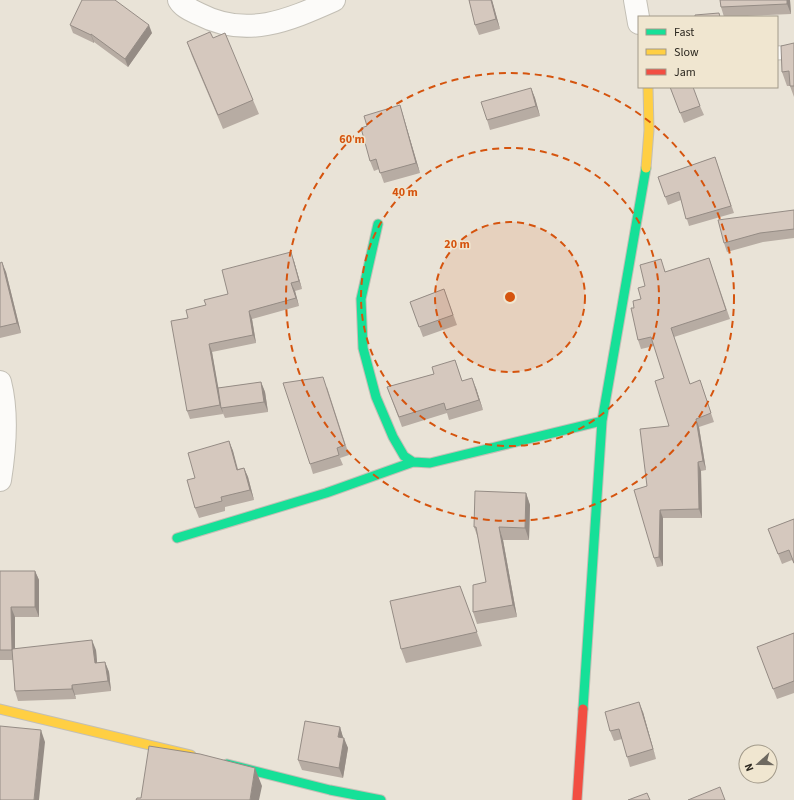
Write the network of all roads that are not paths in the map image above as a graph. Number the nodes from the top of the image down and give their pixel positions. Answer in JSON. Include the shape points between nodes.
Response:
{"nodes":[{"id":1,"x":179,"y":0,"type":"edge"},
{"id":2,"x":334,"y":0,"type":"edge"},
{"id":3,"x":635,"y":0,"type":"edge"},
{"id":4,"x":638,"y":17,"type":"edge"},
{"id":5,"x":794,"y":52,"type":"edge"},
{"id":6,"x":778,"y":53,"type":"edge"},
{"id":7,"x":648,"y":88,"type":"edge"},
{"id":8,"x":378,"y":224,"type":"dead end"},
{"id":9,"x":0,"y":382,"type":"edge"},
{"id":10,"x":602,"y":420,"type":"junction"},
{"id":11,"x":413,"y":462,"type":"junction"},
{"id":12,"x":0,"y":480,"type":"edge"},
{"id":13,"x":177,"y":538,"type":"dead end"},
{"id":14,"x":0,"y":709,"type":"edge"},
{"id":15,"x":199,"y":757,"type":"edge"},
{"id":16,"x":214,"y":761,"type":"edge"},
{"id":17,"x":381,"y":800,"type":"edge"},
{"id":18,"x":578,"y":800,"type":"edge"}],
"edges":[{"from":1,"to":2,"type":"street","via":[[182,5],[209,19],[231,24],[268,25],[294,18]]},
{"from":3,"to":4,"type":"street"},
{"from":5,"to":6,"type":"lane"},
{"from":7,"to":10,"type":"street","via":[[649,130],[645,179]]},
{"from":8,"to":11,"type":"street","via":[[361,300],[363,348],[376,397],[393,437],[404,456]]},
{"from":9,"to":12,"type":"street","via":[[4,413]]},
{"from":10,"to":11,"type":"street","via":[[430,463]]},
{"from":10,"to":18,"type":"street"},
{"from":11,"to":13,"type":"street","via":[[315,498]]},
{"from":14,"to":15,"type":"street"},
{"from":16,"to":17,"type":"street"}]}
